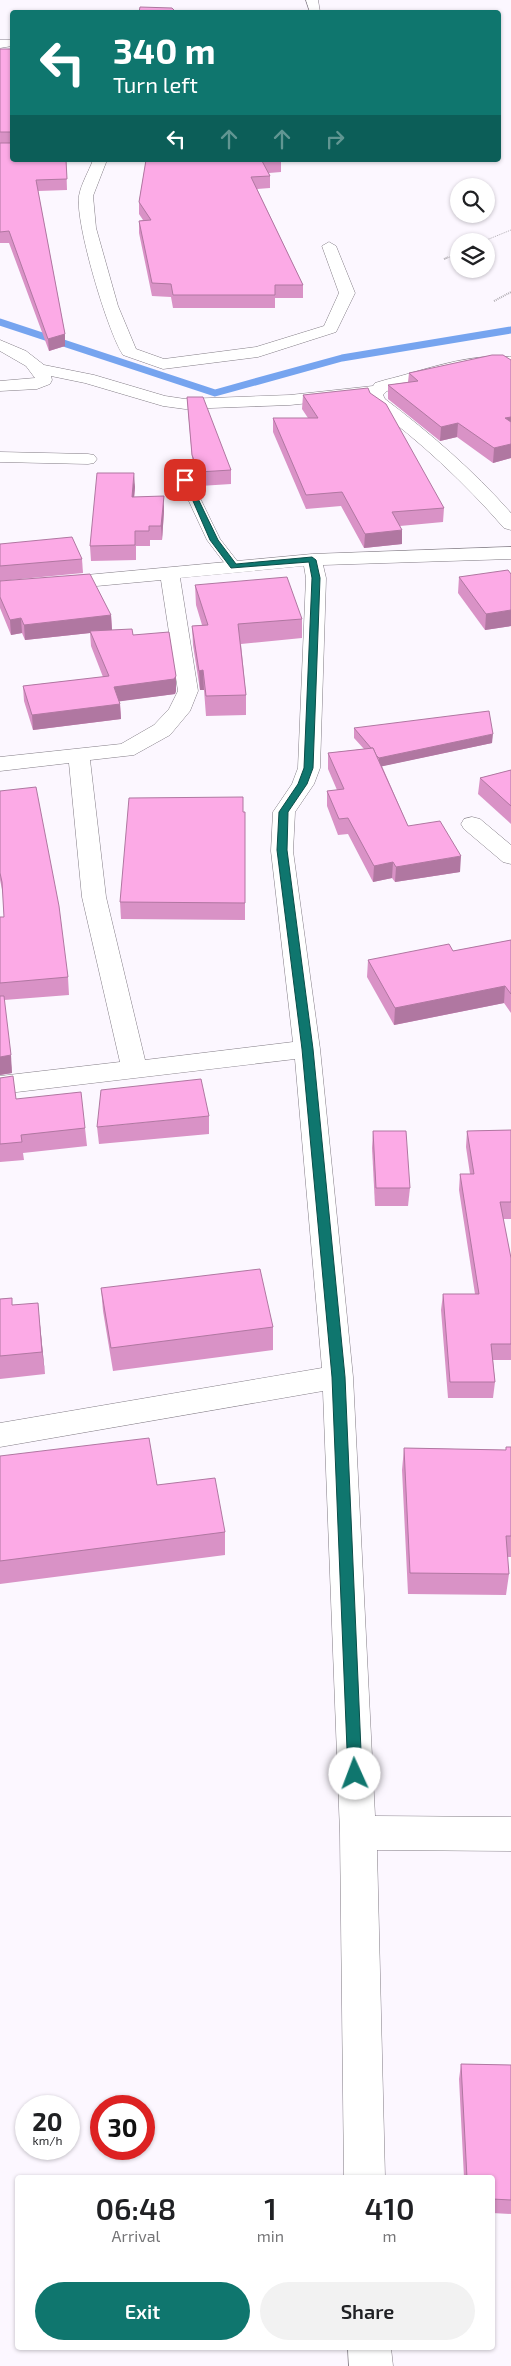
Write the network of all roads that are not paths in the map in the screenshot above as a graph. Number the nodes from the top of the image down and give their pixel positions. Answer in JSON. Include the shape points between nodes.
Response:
{"nodes":[{"id":1,"x":99,"y":162,"type":"edge"},
{"id":2,"x":329,"y":246,"type":"dead end"},
{"id":3,"x":0,"y":345,"type":"edge"},
{"id":4,"x":511,"y":362,"type":"edge"},
{"id":5,"x":41,"y":369,"type":"junction"},
{"id":6,"x":0,"y":386,"type":"edge"},
{"id":7,"x":377,"y":391,"type":"junction"},
{"id":8,"x":0,"y":457,"type":"edge"},
{"id":9,"x":88,"y":459,"type":"dead end"},
{"id":10,"x":178,"y":465,"type":"dead end"},
{"id":11,"x":511,"y":524,"type":"edge"},
{"id":12,"x":511,"y":553,"type":"edge"},
{"id":13,"x":312,"y":560,"type":"junction"},
{"id":14,"x":234,"y":566,"type":"junction"},
{"id":15,"x":170,"y":573,"type":"junction"},
{"id":16,"x":0,"y":589,"type":"edge"},
{"id":17,"x":79,"y":756,"type":"junction"},
{"id":18,"x":0,"y":764,"type":"edge"},
{"id":19,"x":472,"y":824,"type":"dead end"},
{"id":20,"x":511,"y":857,"type":"edge"},
{"id":21,"x":308,"y":1049,"type":"junction"},
{"id":22,"x":134,"y":1069,"type":"junction"},
{"id":23,"x":0,"y":1085,"type":"edge"},
{"id":24,"x":338,"y":1377,"type":"junction"},
{"id":25,"x":0,"y":1435,"type":"edge"},
{"id":26,"x":358,"y":1833,"type":"junction"},
{"id":27,"x":511,"y":1834,"type":"edge"},
{"id":28,"x":365,"y":2175,"type":"edge"},
{"id":29,"x":370,"y":2350,"type":"edge"},
{"id":30,"x":371,"y":2366,"type":"edge"}],
"edges":[{"from":1,"to":2,"type":"street","via":[[86,196],[89,228],[110,306],[129,352],[163,364],[258,352],[330,329],[347,293]]},
{"from":3,"to":5,"type":"street"},
{"from":4,"to":7,"type":"street","via":[[494,360],[391,384]]},
{"from":5,"to":6,"type":"street","via":[[44,380],[37,384]]},
{"from":5,"to":7,"type":"street","via":[[185,404],[290,400]]},
{"from":7,"to":11,"type":"street","via":[[377,401],[409,424]]},
{"from":8,"to":9,"type":"street"},
{"from":10,"to":14,"type":"lane","via":[[214,540]]},
{"from":12,"to":13,"type":"street"},
{"from":13,"to":14,"type":"street"},
{"from":13,"to":21,"type":"street","via":[[316,578],[309,768],[284,812],[282,824],[282,850]]},
{"from":14,"to":15,"type":"street"},
{"from":15,"to":16,"type":"street"},
{"from":15,"to":17,"type":"street","via":[[188,690],[179,711],[162,730],[126,750]]},
{"from":17,"to":18,"type":"street"},
{"from":17,"to":22,"type":"street","via":[[94,897]]},
{"from":19,"to":20,"type":"street"},
{"from":21,"to":22,"type":"street"},
{"from":21,"to":24,"type":"street"},
{"from":22,"to":23,"type":"street"},
{"from":24,"to":25,"type":"street"},
{"from":24,"to":26,"type":"street"},
{"from":26,"to":27,"type":"street"},
{"from":26,"to":28,"type":"street"},
{"from":29,"to":30,"type":"street"}]}
